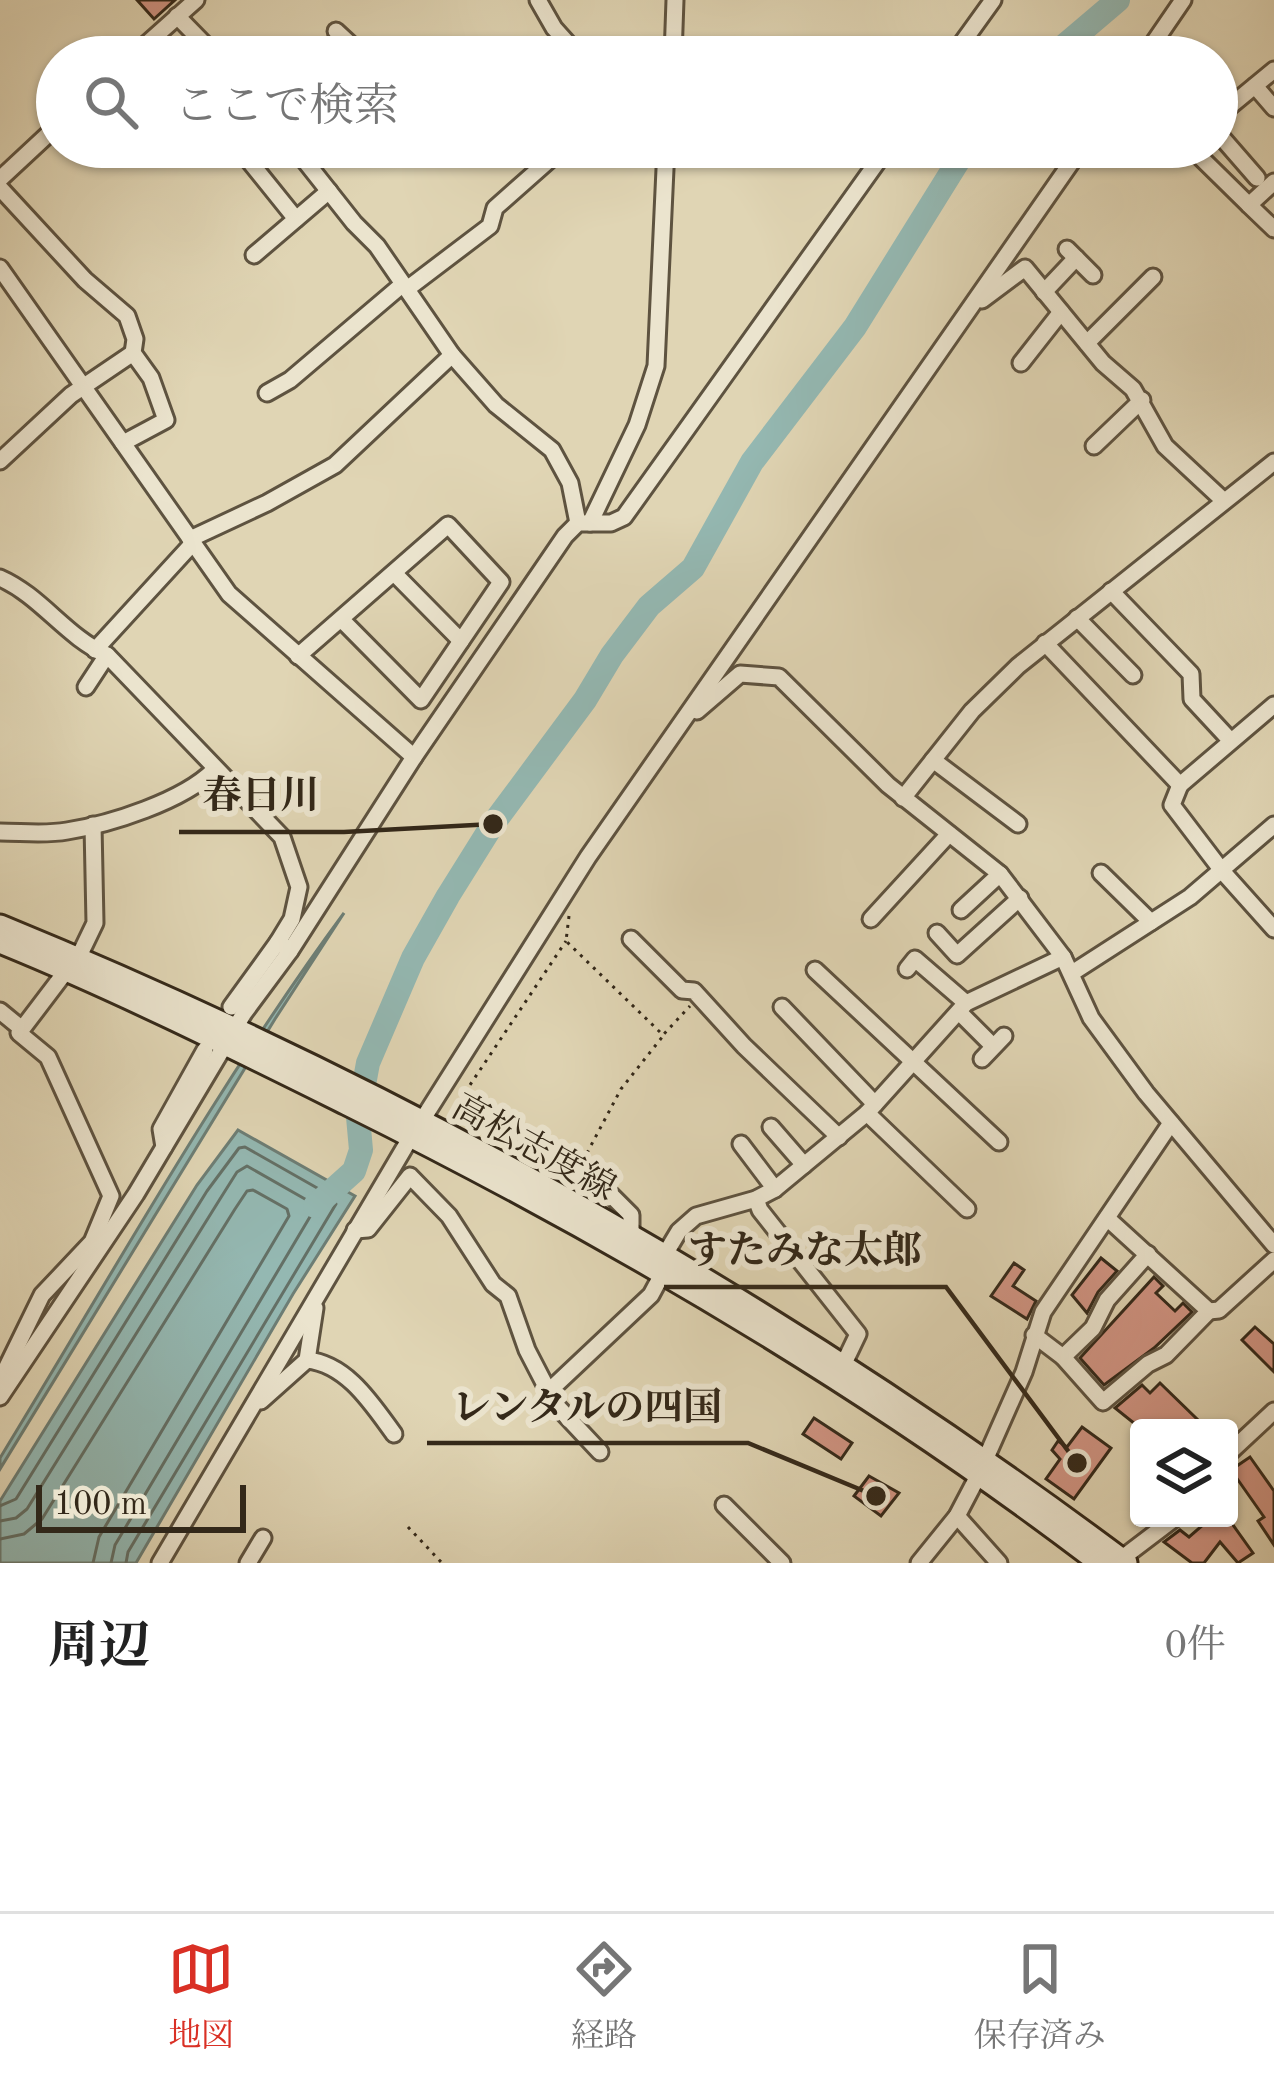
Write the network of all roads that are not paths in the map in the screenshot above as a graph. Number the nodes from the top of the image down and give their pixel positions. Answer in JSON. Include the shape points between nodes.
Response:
{"nodes":[{"id":1,"x":196,"y":0,"type":"edge"},
{"id":2,"x":538,"y":0,"type":"edge"},
{"id":3,"x":675,"y":0,"type":"edge"},
{"id":4,"x":993,"y":0,"type":"edge"},
{"id":5,"x":1183,"y":0,"type":"edge"},
{"id":6,"x":177,"y":16,"type":"junction"},
{"id":7,"x":336,"y":31,"type":"dead end"},
{"id":8,"x":155,"y":36,"type":"edge"},
{"id":9,"x":197,"y":36,"type":"edge"},
{"id":10,"x":341,"y":36,"type":"edge"},
{"id":11,"x":561,"y":36,"type":"edge"},
{"id":12,"x":674,"y":36,"type":"edge"},
{"id":13,"x":967,"y":36,"type":"edge"},
{"id":14,"x":1158,"y":36,"type":"edge"},
{"id":15,"x":1274,"y":70,"type":"edge"},
{"id":16,"x":1255,"y":86,"type":"junction"},
{"id":17,"x":1238,"y":100,"type":"edge"},
{"id":18,"x":1274,"y":108,"type":"edge"},
{"id":19,"x":36,"y":146,"type":"edge"},
{"id":20,"x":1238,"y":153,"type":"edge"},
{"id":21,"x":255,"y":168,"type":"edge"},
{"id":22,"x":311,"y":168,"type":"edge"},
{"id":23,"x":540,"y":168,"type":"edge"},
{"id":24,"x":665,"y":168,"type":"edge"},
{"id":25,"x":873,"y":168,"type":"edge"},
{"id":26,"x":1067,"y":168,"type":"edge"},
{"id":27,"x":1211,"y":168,"type":"edge"},
{"id":28,"x":0,"y":179,"type":"edge"},
{"id":29,"x":1266,"y":180,"type":"edge"},
{"id":30,"x":0,"y":188,"type":"edge"},
{"id":31,"x":328,"y":191,"type":"junction"},
{"id":32,"x":1249,"y":205,"type":"junction"},
{"id":33,"x":296,"y":219,"type":"junction"},
{"id":34,"x":1274,"y":229,"type":"edge"},
{"id":35,"x":254,"y":255,"type":"dead end"},
{"id":36,"x":0,"y":268,"type":"edge"},
{"id":37,"x":1093,"y":275,"type":"dead end"},
{"id":38,"x":1153,"y":277,"type":"dead end"},
{"id":39,"x":405,"y":286,"type":"junction"},
{"id":40,"x":1045,"y":292,"type":"junction"},
{"id":41,"x":1060,"y":312,"type":"junction"},
{"id":42,"x":967,"y":313,"type":"junction"},
{"id":43,"x":1087,"y":344,"type":"junction"},
{"id":44,"x":134,"y":353,"type":"junction"},
{"id":45,"x":452,"y":355,"type":"junction"},
{"id":46,"x":1021,"y":363,"type":"dead end"},
{"id":47,"x":85,"y":388,"type":"junction"},
{"id":48,"x":267,"y":393,"type":"dead end"},
{"id":49,"x":1142,"y":400,"type":"junction"},
{"id":50,"x":123,"y":443,"type":"junction"},
{"id":51,"x":1094,"y":446,"type":"dead end"},
{"id":52,"x":0,"y":461,"type":"edge"},
{"id":53,"x":1274,"y":462,"type":"edge"},
{"id":54,"x":1224,"y":502,"type":"junction"},
{"id":55,"x":584,"y":523,"type":"junction"},
{"id":56,"x":191,"y":541,"type":"junction"},
{"id":57,"x":394,"y":573,"type":"junction"},
{"id":58,"x":0,"y":578,"type":"edge"},
{"id":59,"x":1111,"y":591,"type":"junction"},
{"id":60,"x":1077,"y":618,"type":"junction"},
{"id":61,"x":340,"y":619,"type":"junction"},
{"id":62,"x":461,"y":641,"type":"junction"},
{"id":63,"x":1046,"y":643,"type":"junction"},
{"id":64,"x":101,"y":653,"type":"junction"},
{"id":65,"x":298,"y":656,"type":"junction"},
{"id":66,"x":1133,"y":675,"type":"dead end"},
{"id":67,"x":86,"y":687,"type":"dead end"},
{"id":68,"x":1274,"y":705,"type":"edge"},
{"id":69,"x":678,"y":728,"type":"junction"},
{"id":70,"x":1230,"y":740,"type":"junction"},
{"id":71,"x":413,"y":757,"type":"junction"},
{"id":72,"x":933,"y":760,"type":"junction"},
{"id":73,"x":214,"y":770,"type":"junction"},
{"id":74,"x":1180,"y":784,"type":"junction"},
{"id":75,"x":903,"y":797,"type":"junction"},
{"id":76,"x":1018,"y":824,"type":"dead end"},
{"id":77,"x":94,"y":825,"type":"junction"},
{"id":78,"x":1274,"y":825,"type":"edge"},
{"id":79,"x":0,"y":832,"type":"edge"},
{"id":80,"x":949,"y":834,"type":"junction"},
{"id":81,"x":1223,"y":872,"type":"junction"},
{"id":82,"x":1101,"y":873,"type":"dead end"},
{"id":83,"x":1000,"y":874,"type":"junction"},
{"id":84,"x":1020,"y":898,"type":"junction"},
{"id":85,"x":962,"y":910,"type":"dead end"},
{"id":86,"x":871,"y":920,"type":"dead end"},
{"id":87,"x":1151,"y":922,"type":"junction"},
{"id":88,"x":0,"y":926,"type":"edge"},
{"id":89,"x":1274,"y":929,"type":"edge"},
{"id":90,"x":937,"y":934,"type":"dead end"},
{"id":91,"x":631,"y":939,"type":"dead end"},
{"id":92,"x":0,"y":942,"type":"edge"},
{"id":93,"x":284,"y":947,"type":"junction"},
{"id":94,"x":72,"y":963,"type":"junction"},
{"id":95,"x":1068,"y":965,"type":"junction"},
{"id":96,"x":907,"y":968,"type":"dead end"},
{"id":97,"x":815,"y":970,"type":"dead end"},
{"id":98,"x":782,"y":1006,"type":"dead end"},
{"id":99,"x":963,"y":1008,"type":"junction"},
{"id":100,"x":0,"y":1011,"type":"edge"},
{"id":101,"x":22,"y":1029,"type":"junction"},
{"id":102,"x":229,"y":1034,"type":"junction"},
{"id":103,"x":993,"y":1047,"type":"dead end"},
{"id":104,"x":915,"y":1064,"type":"junction"},
{"id":105,"x":871,"y":1108,"type":"junction"},
{"id":106,"x":1171,"y":1123,"type":"junction"},
{"id":107,"x":412,"y":1127,"type":"junction"},
{"id":108,"x":771,"y":1127,"type":"dead end"},
{"id":109,"x":839,"y":1137,"type":"junction"},
{"id":110,"x":999,"y":1142,"type":"dead end"},
{"id":111,"x":741,"y":1144,"type":"dead end"},
{"id":112,"x":579,"y":1162,"type":"road end"},
{"id":113,"x":804,"y":1166,"type":"junction"},
{"id":114,"x":775,"y":1189,"type":"junction"},
{"id":115,"x":756,"y":1199,"type":"junction"},
{"id":116,"x":967,"y":1209,"type":"dead end"},
{"id":117,"x":1107,"y":1218,"type":"junction"},
{"id":118,"x":355,"y":1230,"type":"junction"},
{"id":119,"x":631,"y":1236,"type":"junction"},
{"id":120,"x":96,"y":1245,"type":"junction"},
{"id":121,"x":1274,"y":1245,"type":"edge"},
{"id":122,"x":1148,"y":1254,"type":"junction"},
{"id":123,"x":1274,"y":1260,"type":"edge"},
{"id":124,"x":663,"y":1264,"type":"junction"},
{"id":125,"x":316,"y":1297,"type":"junction"},
{"id":126,"x":1209,"y":1311,"type":"junction"},
{"id":127,"x":1034,"y":1335,"type":"junction"},
{"id":128,"x":847,"y":1357,"type":"dead end"},
{"id":129,"x":1063,"y":1357,"type":"junction"},
{"id":130,"x":307,"y":1360,"type":"junction"},
{"id":131,"x":0,"y":1381,"type":"edge"},
{"id":132,"x":548,"y":1392,"type":"junction"},
{"id":133,"x":0,"y":1397,"type":"edge"},
{"id":134,"x":250,"y":1411,"type":"junction"},
{"id":135,"x":1274,"y":1411,"type":"edge"},
{"id":136,"x":394,"y":1434,"type":"dead end"},
{"id":137,"x":1238,"y":1445,"type":"edge"},
{"id":138,"x":600,"y":1452,"type":"dead end"},
{"id":139,"x":981,"y":1468,"type":"junction"},
{"id":140,"x":724,"y":1505,"type":"dead end"},
{"id":141,"x":957,"y":1516,"type":"junction"},
{"id":142,"x":1163,"y":1527,"type":"edge"},
{"id":143,"x":263,"y":1538,"type":"dead end"},
{"id":144,"x":168,"y":1560,"type":"edge"},
{"id":145,"x":1116,"y":1562,"type":"edge"},
{"id":146,"x":248,"y":1563,"type":"edge"},
{"id":147,"x":782,"y":1563,"type":"edge"},
{"id":148,"x":919,"y":1563,"type":"edge"},
{"id":149,"x":999,"y":1563,"type":"edge"}],
"edges":[{"from":1,"to":6,"type":"street"},
{"from":2,"to":11,"type":"street"},
{"from":3,"to":12,"type":"street"},
{"from":4,"to":13,"type":"street"},
{"from":5,"to":14,"type":"street"},
{"from":6,"to":8,"type":"street"},
{"from":6,"to":9,"type":"street"},
{"from":7,"to":10,"type":"street"},
{"from":15,"to":16,"type":"street"},
{"from":16,"to":17,"type":"street"},
{"from":16,"to":18,"type":"street"},
{"from":19,"to":28,"type":"street"},
{"from":20,"to":29,"type":"street"},
{"from":21,"to":33,"type":"street"},
{"from":22,"to":31,"type":"street"},
{"from":23,"to":39,"type":"street","via":[[495,208],[490,226]]},
{"from":24,"to":55,"type":"street","via":[[656,366],[637,425]]},
{"from":25,"to":55,"type":"street","via":[[624,518]]},
{"from":26,"to":42,"type":"street"},
{"from":27,"to":32,"type":"street"},
{"from":29,"to":32,"type":"street"},
{"from":30,"to":44,"type":"street","via":[[128,316]]},
{"from":31,"to":33,"type":"street"},
{"from":31,"to":39,"type":"street"},
{"from":32,"to":34,"type":"street"},
{"from":33,"to":35,"type":"street"},
{"from":36,"to":47,"type":"street"},
{"from":37,"to":40,"type":"street","via":[[1071,253]]},
{"from":38,"to":43,"type":"street"},
{"from":39,"to":45,"type":"street"},
{"from":39,"to":48,"type":"street"},
{"from":40,"to":41,"type":"street"},
{"from":40,"to":42,"type":"street","via":[[1025,268]]},
{"from":41,"to":43,"type":"street"},
{"from":41,"to":46,"type":"street"},
{"from":42,"to":69,"type":"street"},
{"from":43,"to":49,"type":"street"},
{"from":44,"to":47,"type":"street"},
{"from":44,"to":50,"type":"street","via":[[166,420]]},
{"from":45,"to":55,"type":"street","via":[[552,450]]},
{"from":45,"to":56,"type":"street","via":[[335,464]]},
{"from":47,"to":50,"type":"street"},
{"from":47,"to":52,"type":"street"},
{"from":49,"to":51,"type":"street"},
{"from":49,"to":54,"type":"street","via":[[1165,446]]},
{"from":50,"to":56,"type":"street"},
{"from":53,"to":54,"type":"street"},
{"from":54,"to":59,"type":"street"},
{"from":55,"to":71,"type":"street","via":[[565,536]]},
{"from":56,"to":64,"type":"street"},
{"from":56,"to":65,"type":"street","via":[[229,594]]},
{"from":57,"to":61,"type":"street"},
{"from":57,"to":62,"type":"street"},
{"from":57,"to":62,"type":"street","via":[[448,525],[501,582]]},
{"from":58,"to":64,"type":"street"},
{"from":59,"to":60,"type":"street"},
{"from":59,"to":70,"type":"street","via":[[1191,674],[1192,699]]},
{"from":60,"to":63,"type":"street"},
{"from":60,"to":66,"type":"street"},
{"from":61,"to":62,"type":"street","via":[[421,700]]},
{"from":61,"to":65,"type":"street"},
{"from":63,"to":72,"type":"street"},
{"from":63,"to":74,"type":"street"},
{"from":64,"to":67,"type":"street"},
{"from":64,"to":73,"type":"street"},
{"from":65,"to":71,"type":"street"},
{"from":68,"to":70,"type":"street"},
{"from":69,"to":75,"type":"street","via":[[740,674],[779,677]]},
{"from":69,"to":107,"type":"street"},
{"from":70,"to":74,"type":"street"},
{"from":71,"to":93,"type":"street"},
{"from":72,"to":75,"type":"street"},
{"from":72,"to":76,"type":"street"},
{"from":73,"to":77,"type":"street","via":[[181,796]]},
{"from":73,"to":93,"type":"street","via":[[282,837],[299,887]]},
{"from":74,"to":81,"type":"street","via":[[1172,805]]},
{"from":75,"to":80,"type":"street"},
{"from":77,"to":79,"type":"street"},
{"from":77,"to":94,"type":"street","via":[[95,922]]},
{"from":78,"to":81,"type":"street"},
{"from":80,"to":83,"type":"street"},
{"from":80,"to":86,"type":"street","via":[[909,888]]},
{"from":81,"to":87,"type":"street"},
{"from":81,"to":89,"type":"street"},
{"from":82,"to":87,"type":"street"},
{"from":83,"to":84,"type":"street"},
{"from":83,"to":85,"type":"street"},
{"from":84,"to":90,"type":"street","via":[[957,955]]},
{"from":84,"to":95,"type":"street"},
{"from":87,"to":95,"type":"street"},
{"from":88,"to":94,"type":"main road","name":"高松志度線"},
{"from":91,"to":109,"type":"street"},
{"from":92,"to":94,"type":"main road","name":"高松志度線"},
{"from":93,"to":102,"type":"street"},
{"from":94,"to":101,"type":"street"},
{"from":94,"to":102,"type":"main road","name":"高松志度線"},
{"from":95,"to":99,"type":"street"},
{"from":95,"to":106,"type":"street","via":[[1091,1018]]},
{"from":96,"to":99,"type":"street","via":[[915,959]]},
{"from":97,"to":104,"type":"street"},
{"from":98,"to":105,"type":"street"},
{"from":99,"to":103,"type":"street"},
{"from":99,"to":104,"type":"street"},
{"from":100,"to":101,"type":"street"},
{"from":101,"to":120,"type":"street","via":[[48,1057],[110,1188]]},
{"from":102,"to":107,"type":"main road","name":"高松志度線"},
{"from":102,"to":120,"type":"street"},
{"from":104,"to":105,"type":"street"},
{"from":104,"to":110,"type":"street"},
{"from":105,"to":109,"type":"street"},
{"from":105,"to":116,"type":"street"},
{"from":106,"to":117,"type":"street"},
{"from":106,"to":121,"type":"street"},
{"from":107,"to":118,"type":"street"},
{"from":107,"to":119,"type":"main road","name":"高松志度線"},
{"from":107,"to":124,"type":"main road","name":"高松志度線"},
{"from":108,"to":113,"type":"street"},
{"from":109,"to":113,"type":"street"},
{"from":111,"to":114,"type":"street"},
{"from":112,"to":119,"type":"street","via":[[631,1215]]},
{"from":113,"to":114,"type":"street"},
{"from":114,"to":115,"type":"street"},
{"from":115,"to":124,"type":"street","via":[[696,1216]]},
{"from":115,"to":128,"type":"street","via":[[858,1334]]},
{"from":117,"to":122,"type":"street"},
{"from":117,"to":127,"type":"street"},
{"from":118,"to":125,"type":"street"},
{"from":118,"to":132,"type":"street","via":[[368,1229],[410,1176],[422,1184],[508,1296]]},
{"from":119,"to":124,"type":"main road","name":"高松志度線"},
{"from":120,"to":131,"type":"street","via":[[42,1295]]},
{"from":120,"to":133,"type":"street"},
{"from":122,"to":126,"type":"street"},
{"from":122,"to":129,"type":"street"},
{"from":123,"to":126,"type":"street"},
{"from":124,"to":132,"type":"street","via":[[651,1295]]},
{"from":124,"to":139,"type":"main road","name":"高松志度線"},
{"from":125,"to":130,"type":"street"},
{"from":125,"to":134,"type":"street"},
{"from":126,"to":129,"type":"street","via":[[1103,1402]]},
{"from":127,"to":129,"type":"street"},
{"from":127,"to":139,"type":"street"},
{"from":130,"to":134,"type":"street"},
{"from":130,"to":136,"type":"street","via":[[326,1362],[363,1392]]},
{"from":132,"to":138,"type":"street"},
{"from":134,"to":144,"type":"street"},
{"from":135,"to":137,"type":"street"},
{"from":139,"to":141,"type":"street"},
{"from":139,"to":145,"type":"main road","name":"高松志度線"},
{"from":140,"to":147,"type":"street"},
{"from":141,"to":148,"type":"street"},
{"from":141,"to":149,"type":"street"},
{"from":142,"to":145,"type":"street"},
{"from":143,"to":146,"type":"street"}]}
